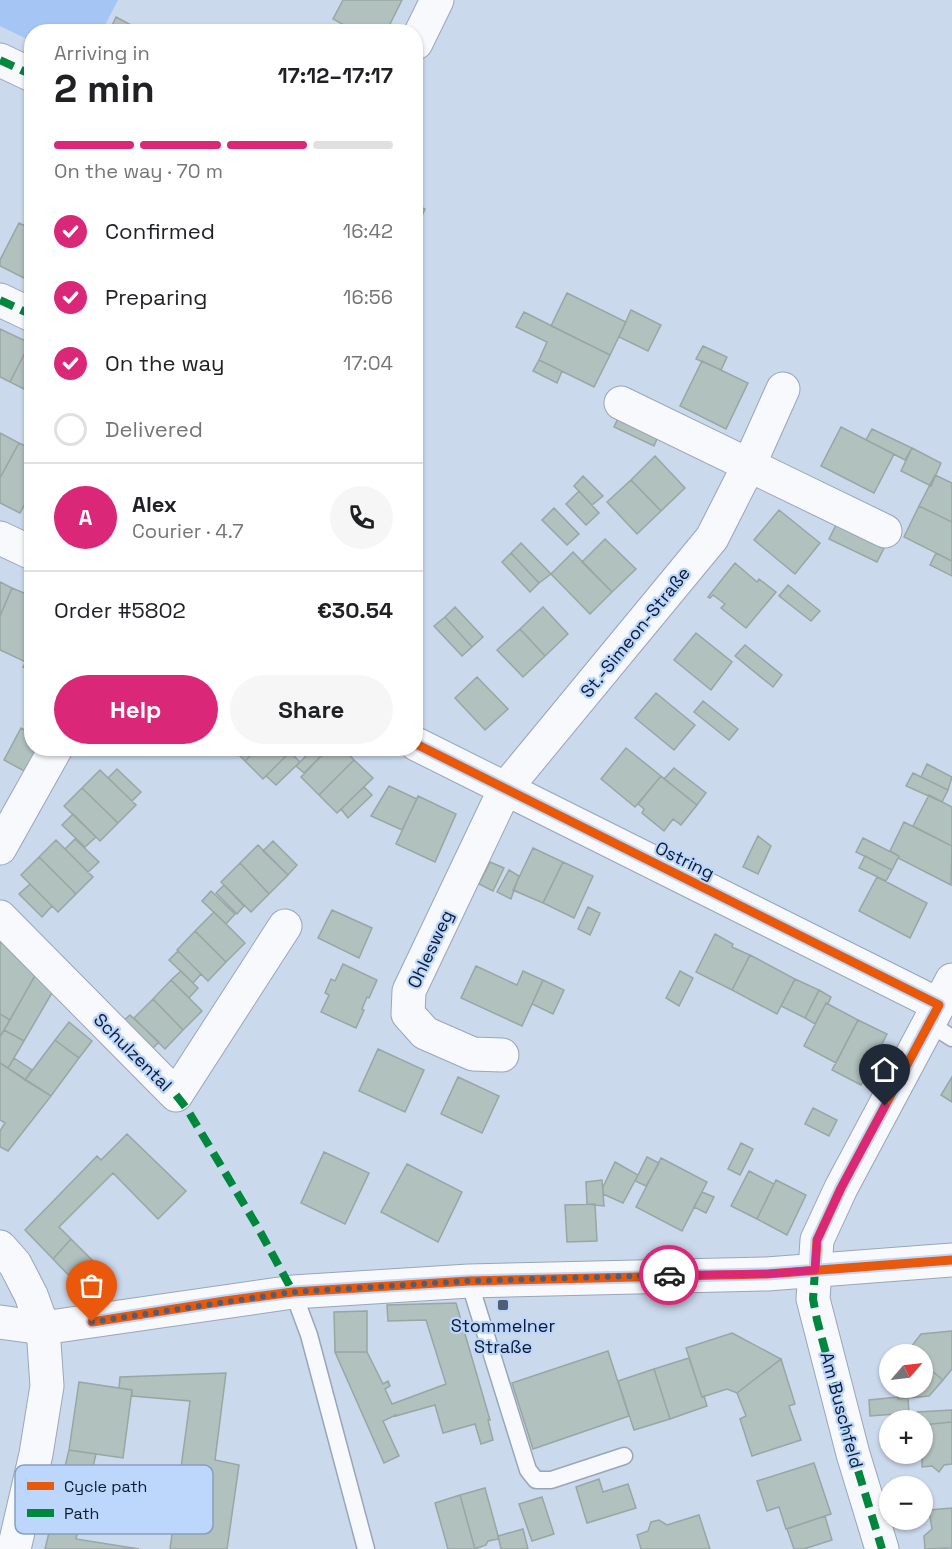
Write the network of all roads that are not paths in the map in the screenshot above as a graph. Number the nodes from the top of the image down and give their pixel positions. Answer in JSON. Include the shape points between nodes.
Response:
{"nodes":[{"id":1,"x":437,"y":0,"type":"edge"},
{"id":2,"x":423,"y":29,"type":"edge"},
{"id":3,"x":0,"y":60,"type":"edge"},
{"id":4,"x":24,"y":71,"type":"edge"},
{"id":5,"x":0,"y":300,"type":"edge"},
{"id":6,"x":24,"y":311,"type":"edge"},
{"id":7,"x":783,"y":389,"type":"dead end"},
{"id":8,"x":621,"y":403,"type":"dead end"},
{"id":9,"x":749,"y":465,"type":"junction"},
{"id":10,"x":885,"y":531,"type":"dead end"},
{"id":11,"x":0,"y":538,"type":"edge"},
{"id":12,"x":24,"y":549,"type":"edge"},
{"id":13,"x":423,"y":748,"type":"edge"},
{"id":14,"x":52,"y":756,"type":"edge"},
{"id":15,"x":505,"y":789,"type":"junction"},
{"id":16,"x":0,"y":848,"type":"edge"},
{"id":17,"x":0,"y":917,"type":"edge"},
{"id":18,"x":285,"y":926,"type":"dead end"},
{"id":19,"x":943,"y":1012,"type":"edge"},
{"id":20,"x":502,"y":1055,"type":"dead end"},
{"id":21,"x":0,"y":1247,"type":"edge"},
{"id":22,"x":952,"y":1260,"type":"edge"},
{"id":23,"x":815,"y":1270,"type":"junction"},
{"id":24,"x":469,"y":1281,"type":"junction"},
{"id":25,"x":293,"y":1292,"type":"junction"},
{"id":26,"x":0,"y":1322,"type":"edge"},
{"id":27,"x":43,"y":1328,"type":"junction"},
{"id":28,"x":624,"y":1456,"type":"dead end"},
{"id":29,"x":33,"y":1465,"type":"edge"},
{"id":30,"x":17,"y":1534,"type":"edge"},
{"id":31,"x":14,"y":1549,"type":"edge"},
{"id":32,"x":366,"y":1549,"type":"edge"},
{"id":33,"x":882,"y":1549,"type":"edge"}],
"edges":[{"from":1,"to":2,"type":"street"},
{"from":3,"to":4,"type":"street"},
{"from":5,"to":6,"type":"street"},
{"from":7,"to":9,"type":"street","name":"St.-Simeon-Straße"},
{"from":8,"to":9,"type":"street"},
{"from":9,"to":10,"type":"street"},
{"from":9,"to":15,"type":"street","name":"St.-Simeon-Straße","via":[[712,538]]},
{"from":11,"to":12,"type":"street"},
{"from":13,"to":15,"type":"street","name":"Ostring"},
{"from":14,"to":16,"type":"street"},
{"from":15,"to":19,"type":"street","name":"Ostring"},
{"from":15,"to":20,"type":"street","name":"Ohlesweg","via":[[409,991],[408,1014],[425,1032],[473,1054]]},
{"from":17,"to":18,"type":"street","name":"Schulzental","via":[[176,1095]]},
{"from":19,"to":23,"type":"street","name":"Am Buschfeld","via":[[841,1188],[817,1240]]},
{"from":21,"to":27,"type":"street","via":[[15,1264]]},
{"from":22,"to":23,"type":"street"},
{"from":23,"to":24,"type":"street"},
{"from":23,"to":33,"type":"street","name":"Am Buschfeld","via":[[813,1299],[817,1320]]},
{"from":24,"to":25,"type":"street"},
{"from":24,"to":28,"type":"lane","via":[[528,1470],[536,1480],[551,1480]]},
{"from":25,"to":27,"type":"street"},
{"from":25,"to":32,"type":"lane","via":[[309,1335]]},
{"from":26,"to":27,"type":"street"},
{"from":27,"to":29,"type":"street","via":[[47,1386]]},
{"from":30,"to":31,"type":"street"}]}
